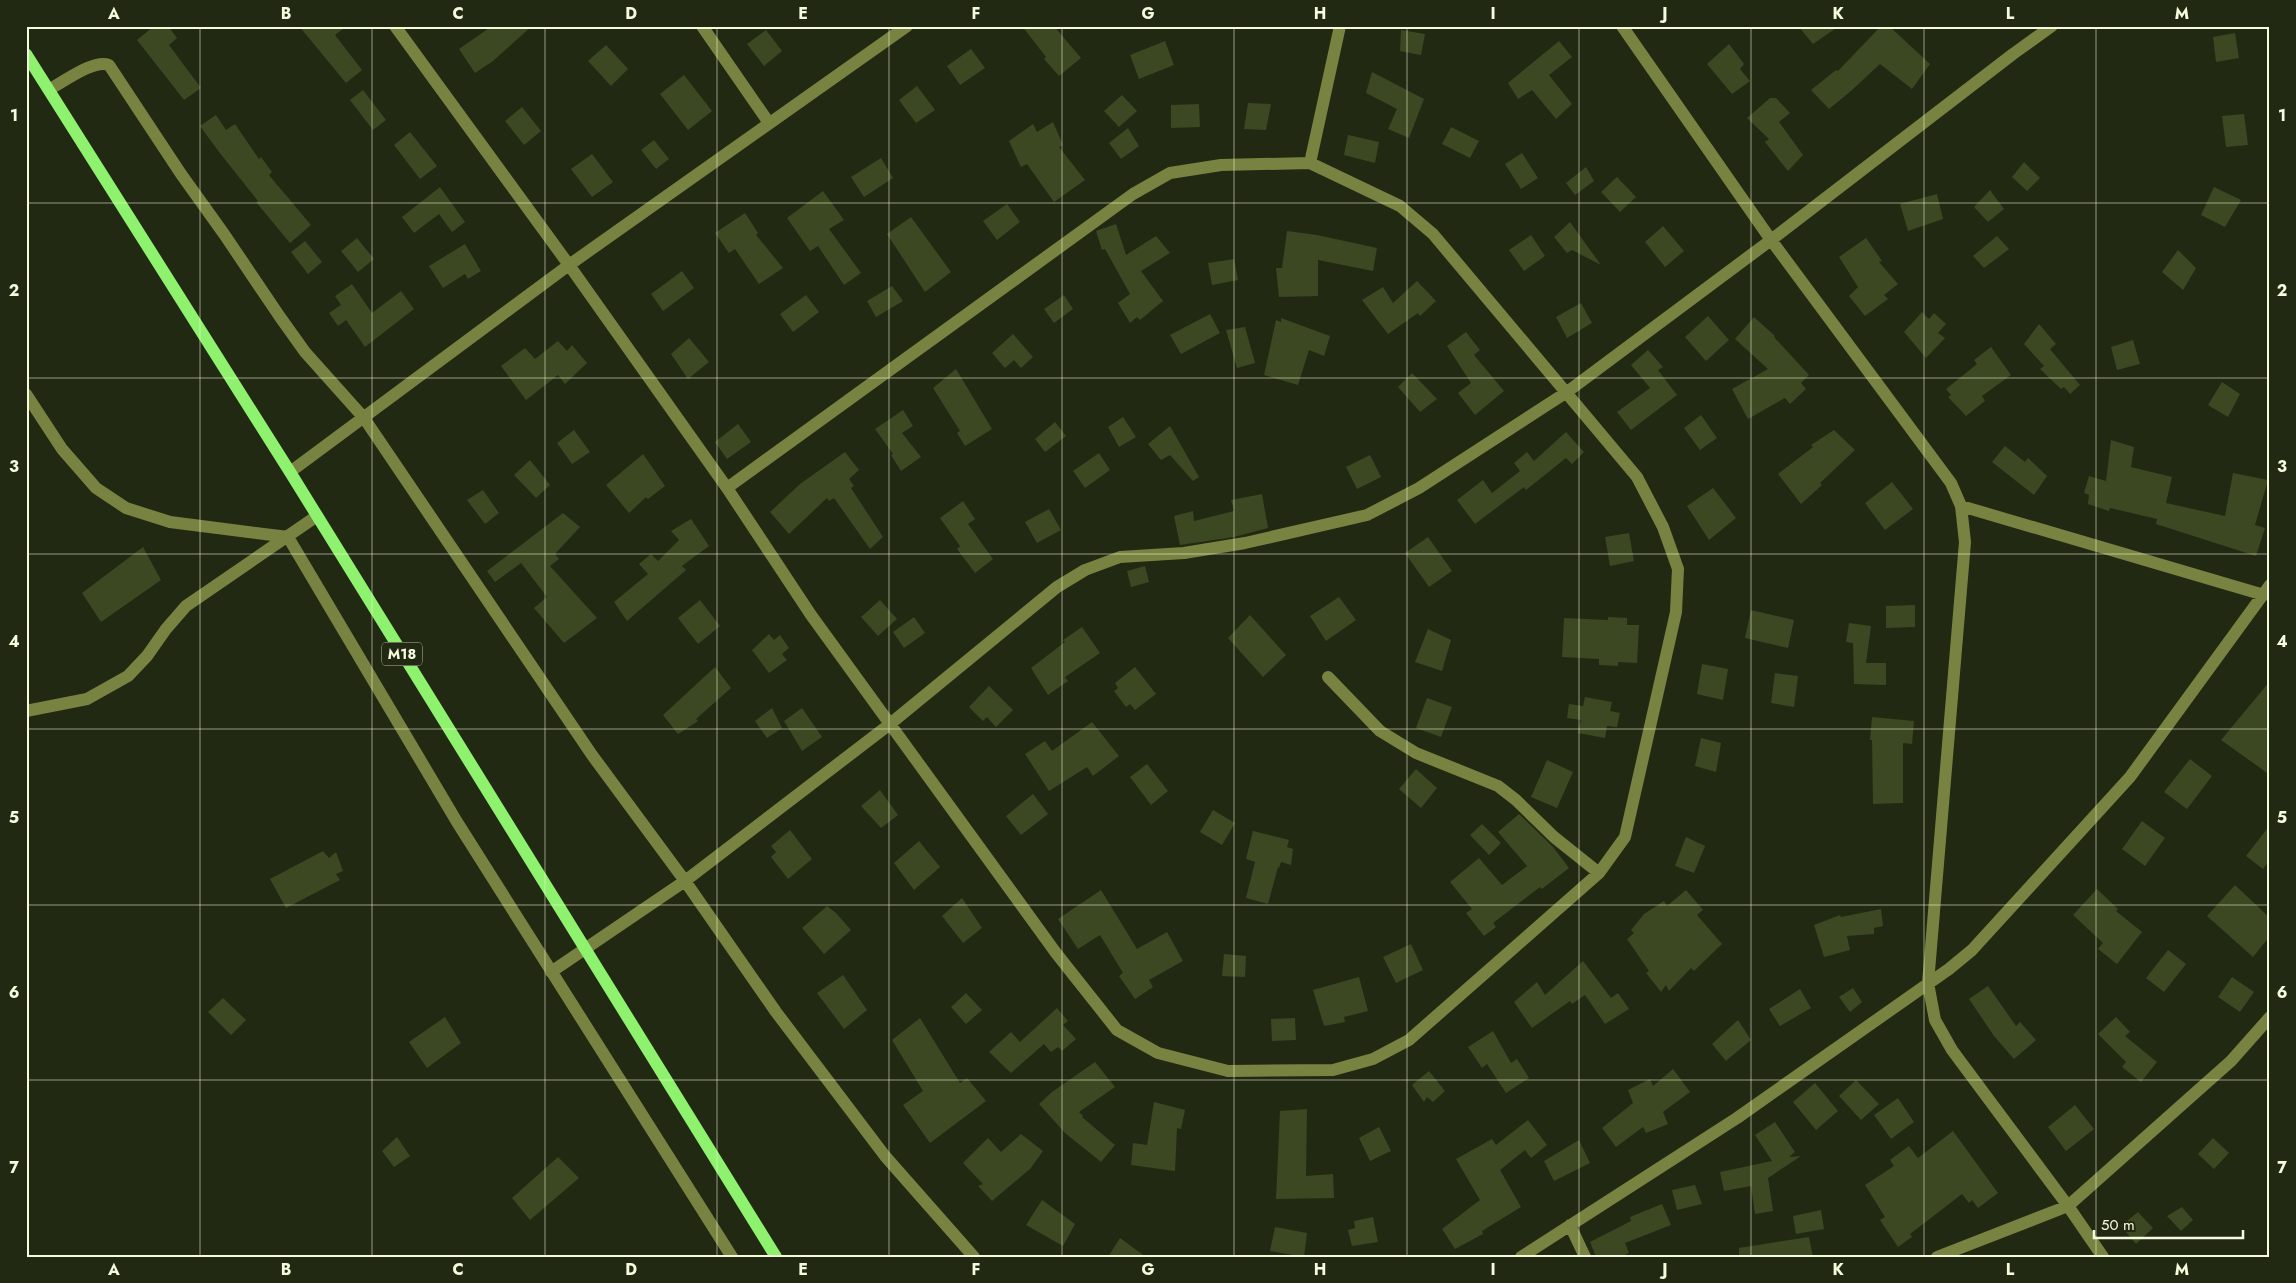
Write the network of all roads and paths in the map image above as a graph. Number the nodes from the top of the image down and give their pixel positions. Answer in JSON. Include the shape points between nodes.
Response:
{"nodes":[{"id":1,"x":395,"y":26,"type":"edge"},
{"id":2,"x":702,"y":26,"type":"edge"},
{"id":3,"x":907,"y":26,"type":"edge"},
{"id":4,"x":1340,"y":26,"type":"edge"},
{"id":5,"x":1622,"y":26,"type":"edge"},
{"id":6,"x":2052,"y":26,"type":"edge"},
{"id":7,"x":26,"y":54,"type":"edge"},
{"id":8,"x":50,"y":89,"type":"junction"},
{"id":9,"x":769,"y":122,"type":"junction"},
{"id":10,"x":1310,"y":163,"type":"junction"},
{"id":11,"x":1771,"y":240,"type":"junction"},
{"id":12,"x":570,"y":264,"type":"junction"},
{"id":13,"x":1567,"y":392,"type":"junction"},
{"id":14,"x":26,"y":394,"type":"edge"},
{"id":15,"x":364,"y":418,"type":"junction"},
{"id":16,"x":290,"y":472,"type":"junction"},
{"id":17,"x":727,"y":488,"type":"junction"},
{"id":18,"x":1961,"y":506,"type":"junction"},
{"id":19,"x":317,"y":516,"type":"junction"},
{"id":20,"x":288,"y":537,"type":"junction"},
{"id":21,"x":2267,"y":590,"type":"edge"},
{"id":22,"x":1328,"y":677,"type":"dead end"},
{"id":23,"x":26,"y":711,"type":"edge"},
{"id":24,"x":890,"y":724,"type":"junction"},
{"id":25,"x":1599,"y":873,"type":"junction"},
{"id":26,"x":686,"y":881,"type":"junction"},
{"id":27,"x":584,"y":949,"type":"junction"},
{"id":28,"x":551,"y":972,"type":"junction"},
{"id":29,"x":1928,"y":983,"type":"junction"},
{"id":30,"x":2270,"y":1017,"type":"edge"},
{"id":31,"x":2068,"y":1206,"type":"junction"},
{"id":32,"x":1570,"y":1225,"type":"junction"},
{"id":33,"x":732,"y":1257,"type":"edge"},
{"id":34,"x":776,"y":1257,"type":"edge"},
{"id":35,"x":974,"y":1257,"type":"edge"},
{"id":36,"x":1521,"y":1257,"type":"edge"},
{"id":37,"x":1585,"y":1257,"type":"edge"},
{"id":38,"x":1937,"y":1257,"type":"edge"},
{"id":39,"x":2103,"y":1257,"type":"edge"}],
"edges":[{"from":1,"to":12,"type":"street"},
{"from":2,"to":9,"type":"street"},
{"from":3,"to":9,"type":"street"},
{"from":4,"to":10,"type":"street"},
{"from":5,"to":11,"type":"street"},
{"from":6,"to":11,"type":"street"},
{"from":7,"to":8,"type":"main road","number":"M18"},
{"from":8,"to":15,"type":"street","via":[[95,64],[109,65],[305,352]]},
{"from":8,"to":16,"type":"main road","number":"M18"},
{"from":9,"to":12,"type":"street"},
{"from":10,"to":13,"type":"street","via":[[1400,206],[1433,234]]},
{"from":10,"to":17,"type":"street","via":[[1221,165],[1170,173],[1133,194]]},
{"from":11,"to":13,"type":"street"},
{"from":11,"to":18,"type":"street","via":[[1951,483]]},
{"from":12,"to":15,"type":"street"},
{"from":12,"to":17,"type":"street"},
{"from":13,"to":24,"type":"street","via":[[1419,488],[1367,515],[1244,543],[1184,553],[1120,557],[1085,570],[1057,587]]},
{"from":13,"to":25,"type":"street","via":[[1637,477],[1664,527],[1678,569],[1676,612],[1625,837]]},
{"from":14,"to":20,"type":"street","via":[[62,449],[96,488],[126,508],[170,522]]},
{"from":15,"to":16,"type":"street"},
{"from":15,"to":26,"type":"street","via":[[592,755]]},
{"from":16,"to":19,"type":"main road","number":"M18"},
{"from":17,"to":24,"type":"street","via":[[811,615]]},
{"from":18,"to":21,"type":"street"},
{"from":18,"to":29,"type":"street","via":[[1965,542]]},
{"from":19,"to":20,"type":"street"},
{"from":19,"to":27,"type":"main road","number":"M18"},
{"from":20,"to":23,"type":"street","via":[[186,606],[128,676],[87,698]]},
{"from":20,"to":28,"type":"street","via":[[457,822]]},
{"from":21,"to":29,"type":"street","via":[[2130,777],[1972,950]]},
{"from":22,"to":25,"type":"street","via":[[1380,731],[1416,753],[1498,786]]},
{"from":24,"to":25,"type":"street","via":[[1056,953],[1116,1030],[1158,1053],[1228,1071],[1333,1070],[1373,1059],[1402,1044]]},
{"from":24,"to":26,"type":"street"},
{"from":26,"to":27,"type":"street"},
{"from":26,"to":35,"type":"street","via":[[776,1012],[885,1156]]},
{"from":27,"to":28,"type":"street"},
{"from":27,"to":34,"type":"main road","number":"M18"},
{"from":28,"to":33,"type":"street"},
{"from":29,"to":31,"type":"street","via":[[1935,1020],[1952,1050]]},
{"from":29,"to":32,"type":"street","via":[[1738,1118]]},
{"from":30,"to":31,"type":"street","via":[[2231,1061]]},
{"from":31,"to":38,"type":"street"},
{"from":31,"to":39,"type":"street"},
{"from":32,"to":36,"type":"street"},
{"from":32,"to":37,"type":"street"}]}
